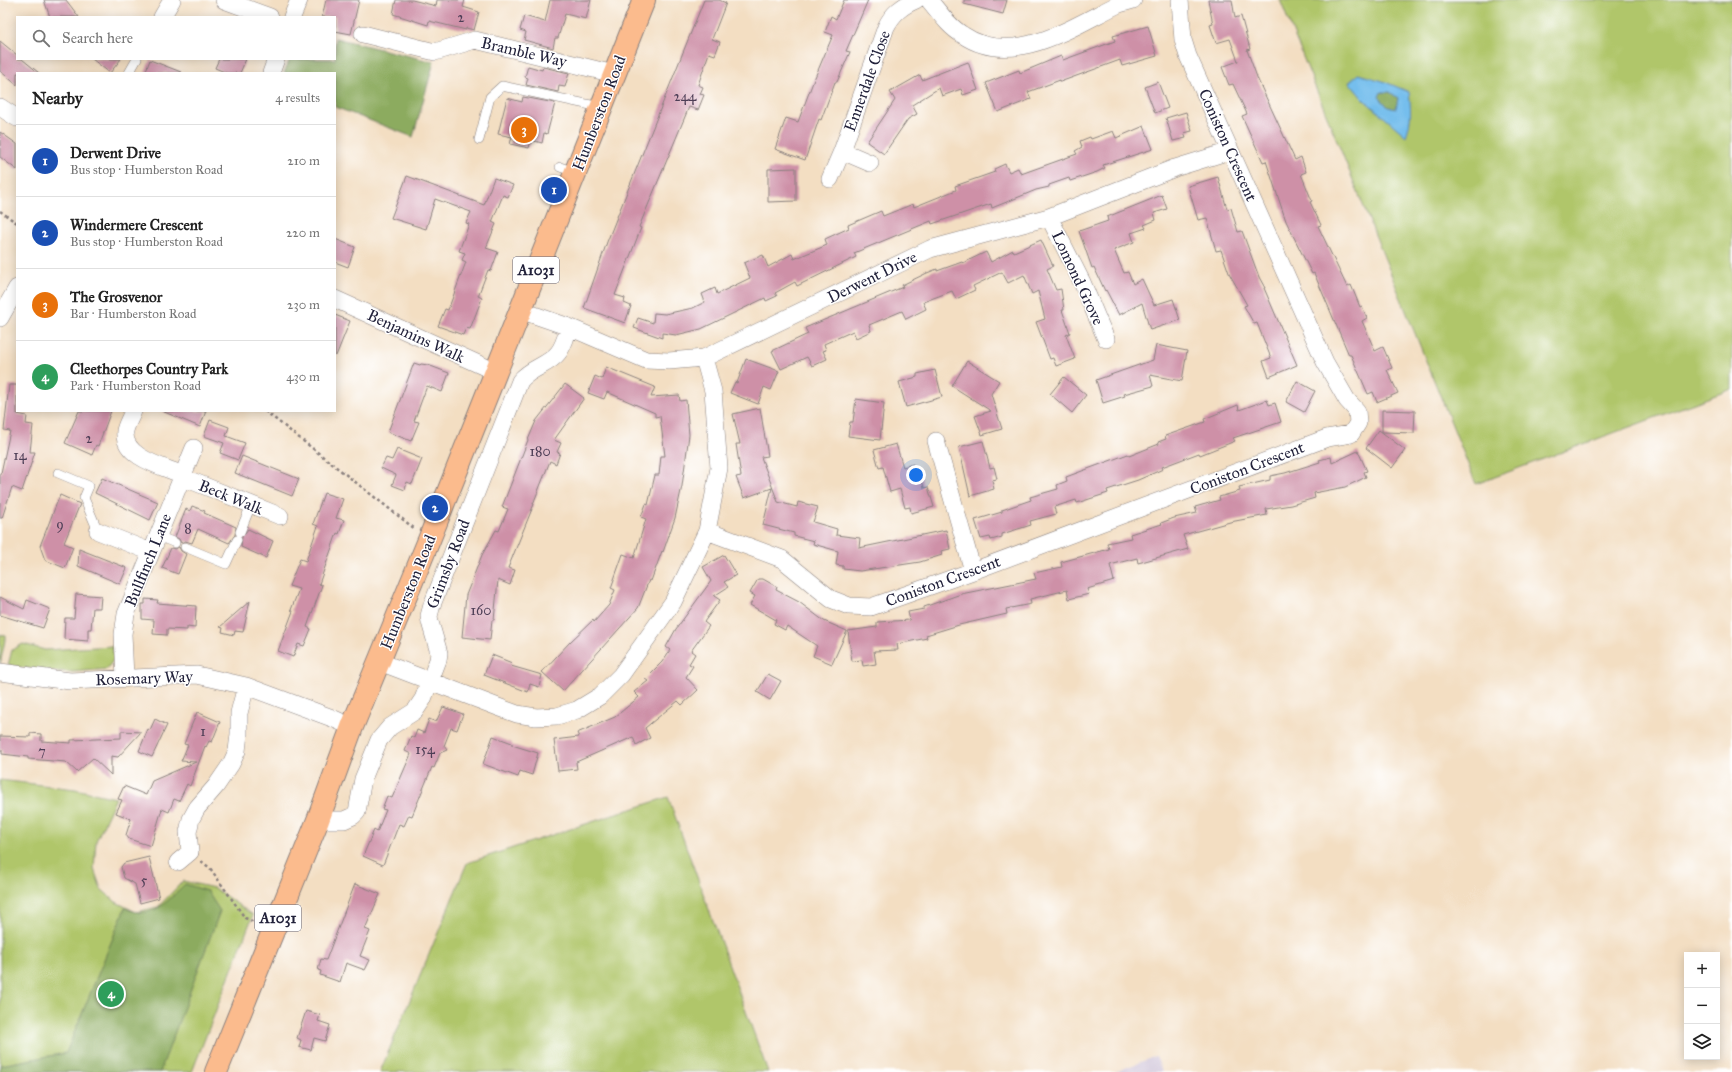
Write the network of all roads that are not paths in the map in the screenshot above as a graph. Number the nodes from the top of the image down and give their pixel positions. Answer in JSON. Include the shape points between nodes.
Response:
{"nodes":[{"id":1,"x":172,"y":0,"type":"edge"},
{"id":2,"x":224,"y":0,"type":"edge"},
{"id":3,"x":299,"y":0,"type":"edge"},
{"id":4,"x":644,"y":0,"type":"edge"},
{"id":5,"x":916,"y":0,"type":"edge"},
{"id":6,"x":929,"y":0,"type":"edge"},
{"id":7,"x":1133,"y":0,"type":"edge"},
{"id":8,"x":1180,"y":0,"type":"edge"},
{"id":9,"x":163,"y":16,"type":"edge"},
{"id":10,"x":267,"y":16,"type":"edge"},
{"id":11,"x":292,"y":16,"type":"edge"},
{"id":12,"x":364,"y":34,"type":"dead end"},
{"id":13,"x":137,"y":60,"type":"edge"},
{"id":14,"x":276,"y":60,"type":"edge"},
{"id":15,"x":130,"y":72,"type":"edge"},
{"id":16,"x":271,"y":72,"type":"edge"},
{"id":17,"x":614,"y":74,"type":"junction"},
{"id":18,"x":0,"y":107,"type":"edge"},
{"id":19,"x":600,"y":107,"type":"junction"},
{"id":20,"x":16,"y":117,"type":"edge"},
{"id":21,"x":479,"y":140,"type":"dead end"},
{"id":22,"x":842,"y":151,"type":"junction"},
{"id":23,"x":1230,"y":151,"type":"junction"},
{"id":24,"x":870,"y":163,"type":"dead end"},
{"id":25,"x":830,"y":179,"type":"dead end"},
{"id":26,"x":1049,"y":217,"type":"junction"},
{"id":27,"x":16,"y":290,"type":"edge"},
{"id":28,"x":336,"y":299,"type":"edge"},
{"id":29,"x":520,"y":310,"type":"junction"},
{"id":30,"x":0,"y":318,"type":"edge"},
{"id":31,"x":569,"y":327,"type":"junction"},
{"id":32,"x":1106,"y":339,"type":"dead end"},
{"id":33,"x":704,"y":358,"type":"junction"},
{"id":34,"x":496,"y":372,"type":"junction"},
{"id":35,"x":132,"y":412,"type":"edge"},
{"id":36,"x":936,"y":441,"type":"dead end"},
{"id":37,"x":194,"y":448,"type":"dead end"},
{"id":38,"x":58,"y":473,"type":"dead end"},
{"id":39,"x":183,"y":476,"type":"junction"},
{"id":40,"x":251,"y":505,"type":"junction"},
{"id":41,"x":280,"y":516,"type":"dead end"},
{"id":42,"x":98,"y":531,"type":"joint"},
{"id":43,"x":707,"y":531,"type":"junction"},
{"id":44,"x":158,"y":536,"type":"junction"},
{"id":45,"x":175,"y":543,"type":"dead end"},
{"id":46,"x":185,"y":547,"type":"dead end"},
{"id":47,"x":151,"y":552,"type":"junction"},
{"id":48,"x":973,"y":571,"type":"junction"},
{"id":49,"x":380,"y":662,"type":"junction"},
{"id":50,"x":0,"y":672,"type":"edge"},
{"id":51,"x":125,"y":678,"type":"junction"},
{"id":52,"x":430,"y":681,"type":"junction"},
{"id":53,"x":246,"y":686,"type":"junction"},
{"id":54,"x":352,"y":727,"type":"junction"},
{"id":55,"x":318,"y":820,"type":"junction"},
{"id":56,"x":184,"y":857,"type":"road end"},
{"id":57,"x":216,"y":1072,"type":"edge"}],
"edges":[{"from":1,"to":9,"type":"street"},
{"from":2,"to":10,"type":"street"},
{"from":3,"to":11,"type":"street"},
{"from":4,"to":17,"type":"main road","name":"Humberston Road","number":"A1031"},
{"from":5,"to":22,"type":"street","name":"Ennerdale Close","via":[[891,16]]},
{"from":6,"to":7,"type":"street","via":[[963,36],[978,43],[1008,49],[1039,42],[1119,4]]},
{"from":8,"to":23,"type":"street","name":"Coniston Crescent","via":[[1183,40],[1188,56],[1215,112]]},
{"from":12,"to":17,"type":"street","name":"Bramble Way","via":[[435,52],[475,40]]},
{"from":13,"to":15,"type":"lane"},
{"from":14,"to":16,"type":"street"},
{"from":17,"to":19,"type":"main road","name":"Humberston Road","number":"A1031"},
{"from":18,"to":20,"type":"street"},
{"from":19,"to":21,"type":"lane","via":[[502,86],[490,97]]},
{"from":19,"to":29,"type":"main road","name":"Humberston Road","number":"A1031","via":[[568,170]]},
{"from":22,"to":24,"type":"street","name":"Ennerdale Close"},
{"from":22,"to":25,"type":"street","name":"Ennerdale Close"},
{"from":23,"to":26,"type":"street","name":"Derwent Drive","via":[[1175,168]]},
{"from":23,"to":48,"type":"street","name":"Coniston Crescent","via":[[1325,362],[1347,400],[1357,411],[1358,423],[1355,428],[1351,434],[1327,438]]},
{"from":26,"to":32,"type":"street","name":"Lomond Grove","via":[[1082,282]]},
{"from":26,"to":33,"type":"street","name":"Derwent Drive","via":[[930,249]]},
{"from":27,"to":30,"type":"street"},
{"from":28,"to":34,"type":"street","name":"Benjamins Walk"},
{"from":29,"to":31,"type":"street","name":"Derwent Drive"},
{"from":29,"to":34,"type":"main road","name":"Humberston Road","number":"A1031"},
{"from":31,"to":33,"type":"street","name":"Derwent Drive","via":[[646,360]]},
{"from":31,"to":52,"type":"street","name":"Grimsby Road","via":[[558,353],[526,373],[520,380],[440,583],[429,616],[439,653]]},
{"from":33,"to":43,"type":"street","via":[[713,391],[719,468]]},
{"from":34,"to":49,"type":"main road","name":"Humberston Road","number":"A1031"},
{"from":35,"to":39,"type":"street","name":"Beck Walk","via":[[125,432],[130,448],[141,458]]},
{"from":36,"to":48,"type":"street"},
{"from":37,"to":39,"type":"street","name":"Bullfinch Lane"},
{"from":38,"to":42,"type":"lane","via":[[89,486],[84,498]]},
{"from":39,"to":40,"type":"street","name":"Beck Walk"},
{"from":39,"to":44,"type":"street","name":"Bullfinch Lane"},
{"from":40,"to":41,"type":"street","name":"Beck Walk"},
{"from":40,"to":46,"type":"lane","via":[[226,564]]},
{"from":42,"to":47,"type":"street"},
{"from":43,"to":48,"type":"street","name":"Coniston Crescent","via":[[782,559],[831,599],[850,606],[871,607]]},
{"from":43,"to":52,"type":"street","via":[[673,602],[621,675],[600,696],[577,710],[557,716],[536,717],[517,714]]},
{"from":44,"to":45,"type":"lane"},
{"from":44,"to":47,"type":"street","name":"Bullfinch Lane"},
{"from":47,"to":51,"type":"street","name":"Bullfinch Lane","via":[[126,614],[123,634]]},
{"from":49,"to":52,"type":"street"},
{"from":49,"to":54,"type":"main road","name":"Humberston Road","number":"A1031"},
{"from":50,"to":51,"type":"street","name":"Rosemary Way","via":[[70,681]]},
{"from":51,"to":53,"type":"street","name":"Rosemary Way","via":[[197,675]]},
{"from":52,"to":55,"type":"street","name":"Grimsby Road","via":[[416,711],[390,728],[379,740],[364,779],[357,812],[344,820]]},
{"from":53,"to":54,"type":"street","name":"Rosemary Way"},
{"from":53,"to":56,"type":"street","via":[[239,713],[237,751],[231,764],[191,819]]},
{"from":54,"to":55,"type":"main road","name":"Humberston Road","number":"A1031"},
{"from":55,"to":57,"type":"main road","name":"Humberston Road","number":"A1031"}]}
